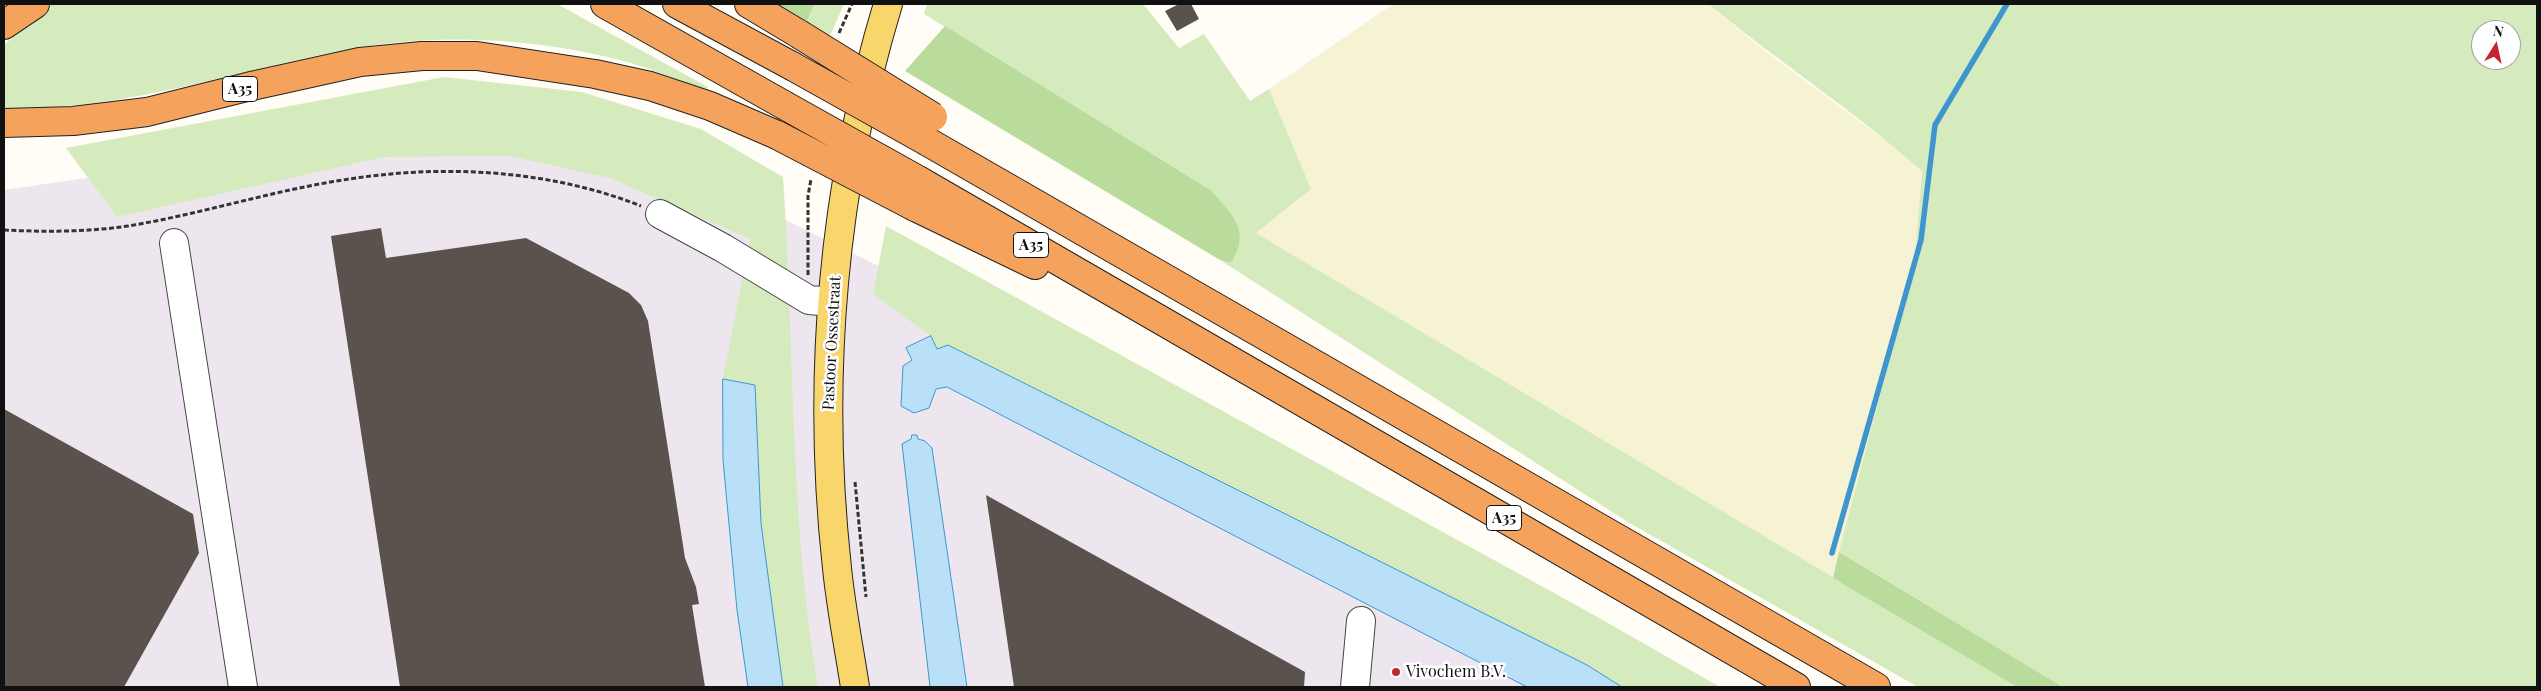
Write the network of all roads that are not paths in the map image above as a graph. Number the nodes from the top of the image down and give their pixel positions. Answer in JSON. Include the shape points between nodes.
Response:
{"nodes":[{"id":1,"x":35,"y":4,"type":"edge"},
{"id":2,"x":605,"y":4,"type":"edge"},
{"id":3,"x":678,"y":4,"type":"edge"},
{"id":4,"x":749,"y":4,"type":"edge"},
{"id":5,"x":888,"y":4,"type":"edge"},
{"id":6,"x":4,"y":25,"type":"edge"},
{"id":7,"x":4,"y":123,"type":"edge"},
{"id":8,"x":931,"y":130,"type":"junction"},
{"id":9,"x":918,"y":194,"type":"junction"},
{"id":10,"x":660,"y":214,"type":"road end"},
{"id":11,"x":174,"y":243,"type":"dead end"},
{"id":12,"x":832,"y":302,"type":"junction"},
{"id":13,"x":1361,"y":621,"type":"dead end"},
{"id":14,"x":243,"y":687,"type":"edge"},
{"id":15,"x":855,"y":687,"type":"edge"},
{"id":16,"x":1355,"y":687,"type":"edge"},
{"id":17,"x":1796,"y":687,"type":"edge"},
{"id":18,"x":1876,"y":687,"type":"edge"}],
"edges":[{"from":1,"to":6,"type":"highway"},
{"from":2,"to":9,"type":"highway","number":"A35","bridge":true,"via":[[784,105]]},
{"from":3,"to":8,"type":"highway","number":"A35","bridge":true,"via":[[792,66]]},
{"from":4,"to":8,"type":"highway","number":"A35","bridge":true,"via":[[798,34]]},
{"from":5,"to":12,"type":"main road","name":"Pastoor Ossestraat","via":[[852,147]]},
{"from":7,"to":9,"type":"highway","number":"A35","bridge":true,"via":[[73,121],[148,112],[360,62],[422,56],[477,56],[650,86],[710,106]]},
{"from":8,"to":18,"type":"highway","number":"A35","via":[[970,166]]},
{"from":9,"to":17,"type":"highway","number":"A35","via":[[1142,309]]},
{"from":10,"to":12,"type":"street","via":[[809,300]]},
{"from":11,"to":14,"type":"street"},
{"from":12,"to":15,"type":"main road","name":"Pastoor Ossestraat","via":[[828,376],[829,451],[837,568]]},
{"from":13,"to":16,"type":"street"}]}
